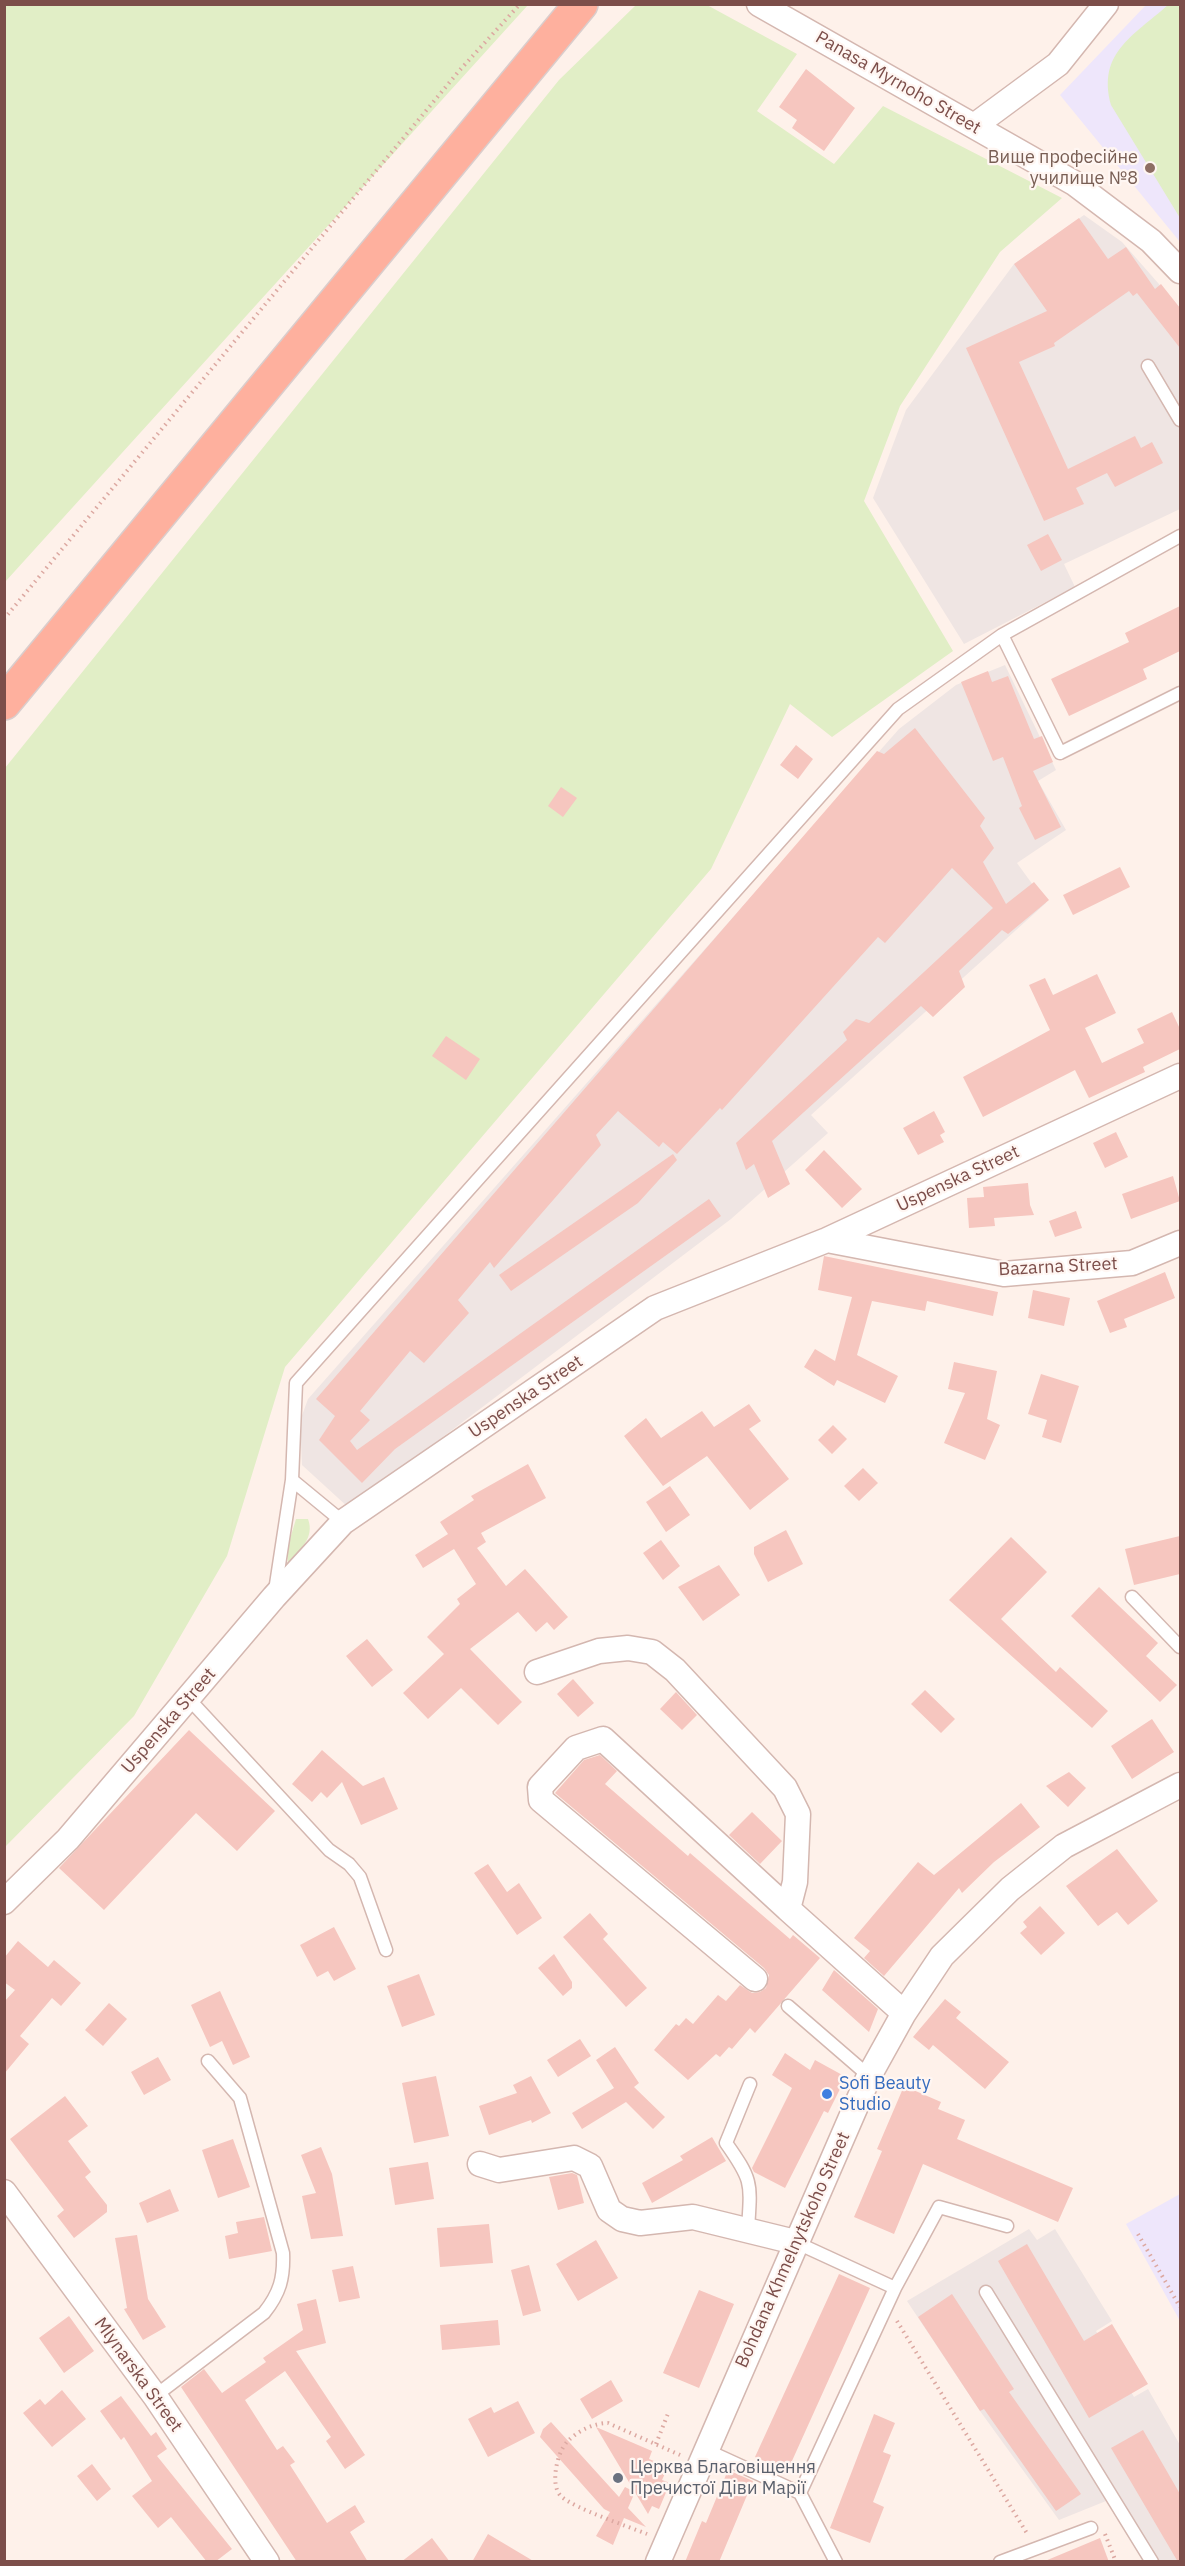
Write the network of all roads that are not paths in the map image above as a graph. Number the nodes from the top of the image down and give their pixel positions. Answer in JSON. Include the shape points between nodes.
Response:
{"nodes":[{"id":1,"x":581,"y":4,"type":"edge"},
{"id":2,"x":759,"y":4,"type":"edge"},
{"id":3,"x":1106,"y":4,"type":"edge"},
{"id":4,"x":974,"y":126,"type":"junction"},
{"id":5,"x":1180,"y":271,"type":"edge"},
{"id":6,"x":1148,"y":366,"type":"dead end"},
{"id":7,"x":1180,"y":420,"type":"edge"},
{"id":8,"x":1180,"y":536,"type":"edge"},
{"id":9,"x":1002,"y":635,"type":"junction"},
{"id":10,"x":1180,"y":693,"type":"edge"},
{"id":11,"x":4,"y":703,"type":"edge"},
{"id":12,"x":1180,"y":1076,"type":"edge"},
{"id":13,"x":827,"y":1240,"type":"junction"},
{"id":14,"x":1180,"y":1243,"type":"edge"},
{"id":15,"x":292,"y":1480,"type":"junction"},
{"id":16,"x":343,"y":1522,"type":"junction"},
{"id":17,"x":274,"y":1597,"type":"junction"},
{"id":18,"x":1132,"y":1597,"type":"dead end"},
{"id":19,"x":1180,"y":1647,"type":"edge"},
{"id":20,"x":537,"y":1672,"type":"dead end"},
{"id":21,"x":188,"y":1698,"type":"junction"},
{"id":22,"x":1180,"y":1785,"type":"edge"},
{"id":23,"x":4,"y":1902,"type":"edge"},
{"id":24,"x":788,"y":1909,"type":"junction"},
{"id":25,"x":386,"y":1950,"type":"dead end"},
{"id":26,"x":755,"y":1978,"type":"dead end"},
{"id":27,"x":788,"y":2006,"type":"dead end"},
{"id":28,"x":904,"y":2013,"type":"junction"},
{"id":29,"x":208,"y":2061,"type":"dead end"},
{"id":30,"x":869,"y":2076,"type":"junction"},
{"id":31,"x":750,"y":2084,"type":"dead end"},
{"id":32,"x":480,"y":2164,"type":"dead end"},
{"id":33,"x":4,"y":2192,"type":"edge"},
{"id":34,"x":1007,"y":2226,"type":"dead end"},
{"id":35,"x":748,"y":2229,"type":"junction"},
{"id":36,"x":795,"y":2242,"type":"junction"},
{"id":37,"x":895,"y":2288,"type":"junction"},
{"id":38,"x":986,"y":2292,"type":"dead end"},
{"id":39,"x":155,"y":2396,"type":"junction"},
{"id":40,"x":695,"y":2453,"type":"junction"},
{"id":41,"x":800,"y":2493,"type":"junction"},
{"id":42,"x":1091,"y":2528,"type":"road end"},
{"id":43,"x":267,"y":2562,"type":"edge"},
{"id":44,"x":658,"y":2562,"type":"edge"},
{"id":45,"x":836,"y":2562,"type":"edge"},
{"id":46,"x":1000,"y":2562,"type":"edge"},
{"id":47,"x":1152,"y":2562,"type":"edge"}],
"edges":[{"from":1,"to":11,"type":"highway"},
{"from":2,"to":4,"type":"street","name":"Panasa Myrnoho Street"},
{"from":3,"to":4,"type":"street","via":[[1058,64]]},
{"from":4,"to":5,"type":"street","name":"Panasa Myrnoho Street","via":[[1074,183],[1151,241]]},
{"from":6,"to":7,"type":"lane"},
{"from":8,"to":9,"type":"lane"},
{"from":9,"to":10,"type":"lane","via":[[1060,753]]},
{"from":9,"to":15,"type":"lane","via":[[898,709],[296,1383]]},
{"from":12,"to":13,"type":"street","name":"Uspenska Street"},
{"from":13,"to":14,"type":"street","name":"Bazarna Street","via":[[1004,1274],[1132,1263]]},
{"from":13,"to":16,"type":"street","name":"Uspenska Street","via":[[655,1308]]},
{"from":15,"to":16,"type":"lane"},
{"from":15,"to":17,"type":"lane"},
{"from":16,"to":17,"type":"street","name":"Uspenska Street"},
{"from":17,"to":21,"type":"street","name":"Uspenska Street"},
{"from":18,"to":19,"type":"lane"},
{"from":20,"to":24,"type":"street","via":[[599,1650],[628,1648],[652,1652],[675,1670],[785,1788],[798,1814],[795,1882]]},
{"from":21,"to":23,"type":"street","name":"Uspenska Street","via":[[68,1839]]},
{"from":21,"to":25,"type":"lane","via":[[329,1850],[360,1877]]},
{"from":22,"to":28,"type":"street","name":"Bohdana Khmelnytskoho Street","via":[[1064,1846],[1010,1889],[942,1956]]},
{"from":24,"to":26,"type":"street","via":[[603,1739],[576,1748],[540,1787],[541,1800]]},
{"from":24,"to":28,"type":"street"},
{"from":27,"to":30,"type":"lane"},
{"from":28,"to":30,"type":"street","name":"Bohdana Khmelnytskoho Street"},
{"from":29,"to":39,"type":"lane","via":[[240,2098],[283,2253],[284,2277],[277,2298],[264,2313]]},
{"from":30,"to":36,"type":"street","name":"Bohdana Khmelnytskoho Street"},
{"from":31,"to":35,"type":"lane","via":[[726,2143],[748,2173]]},
{"from":32,"to":35,"type":"street","via":[[499,2170],[574,2158],[590,2166],[609,2210],[622,2219],[640,2223],[693,2217]]},
{"from":33,"to":39,"type":"street","name":"Mlynarska Street"},
{"from":34,"to":37,"type":"lane","via":[[939,2207]]},
{"from":35,"to":36,"type":"street"},
{"from":36,"to":37,"type":"lane"},
{"from":36,"to":40,"type":"street","name":"Bohdana Khmelnytskoho Street"},
{"from":37,"to":41,"type":"lane"},
{"from":38,"to":47,"type":"lane"},
{"from":39,"to":43,"type":"street","name":"Mlynarska Street"},
{"from":40,"to":41,"type":"lane"},
{"from":40,"to":44,"type":"street","name":"Bohdana Khmelnytskoho Street"},
{"from":41,"to":45,"type":"lane"},
{"from":42,"to":46,"type":"lane"}]}
